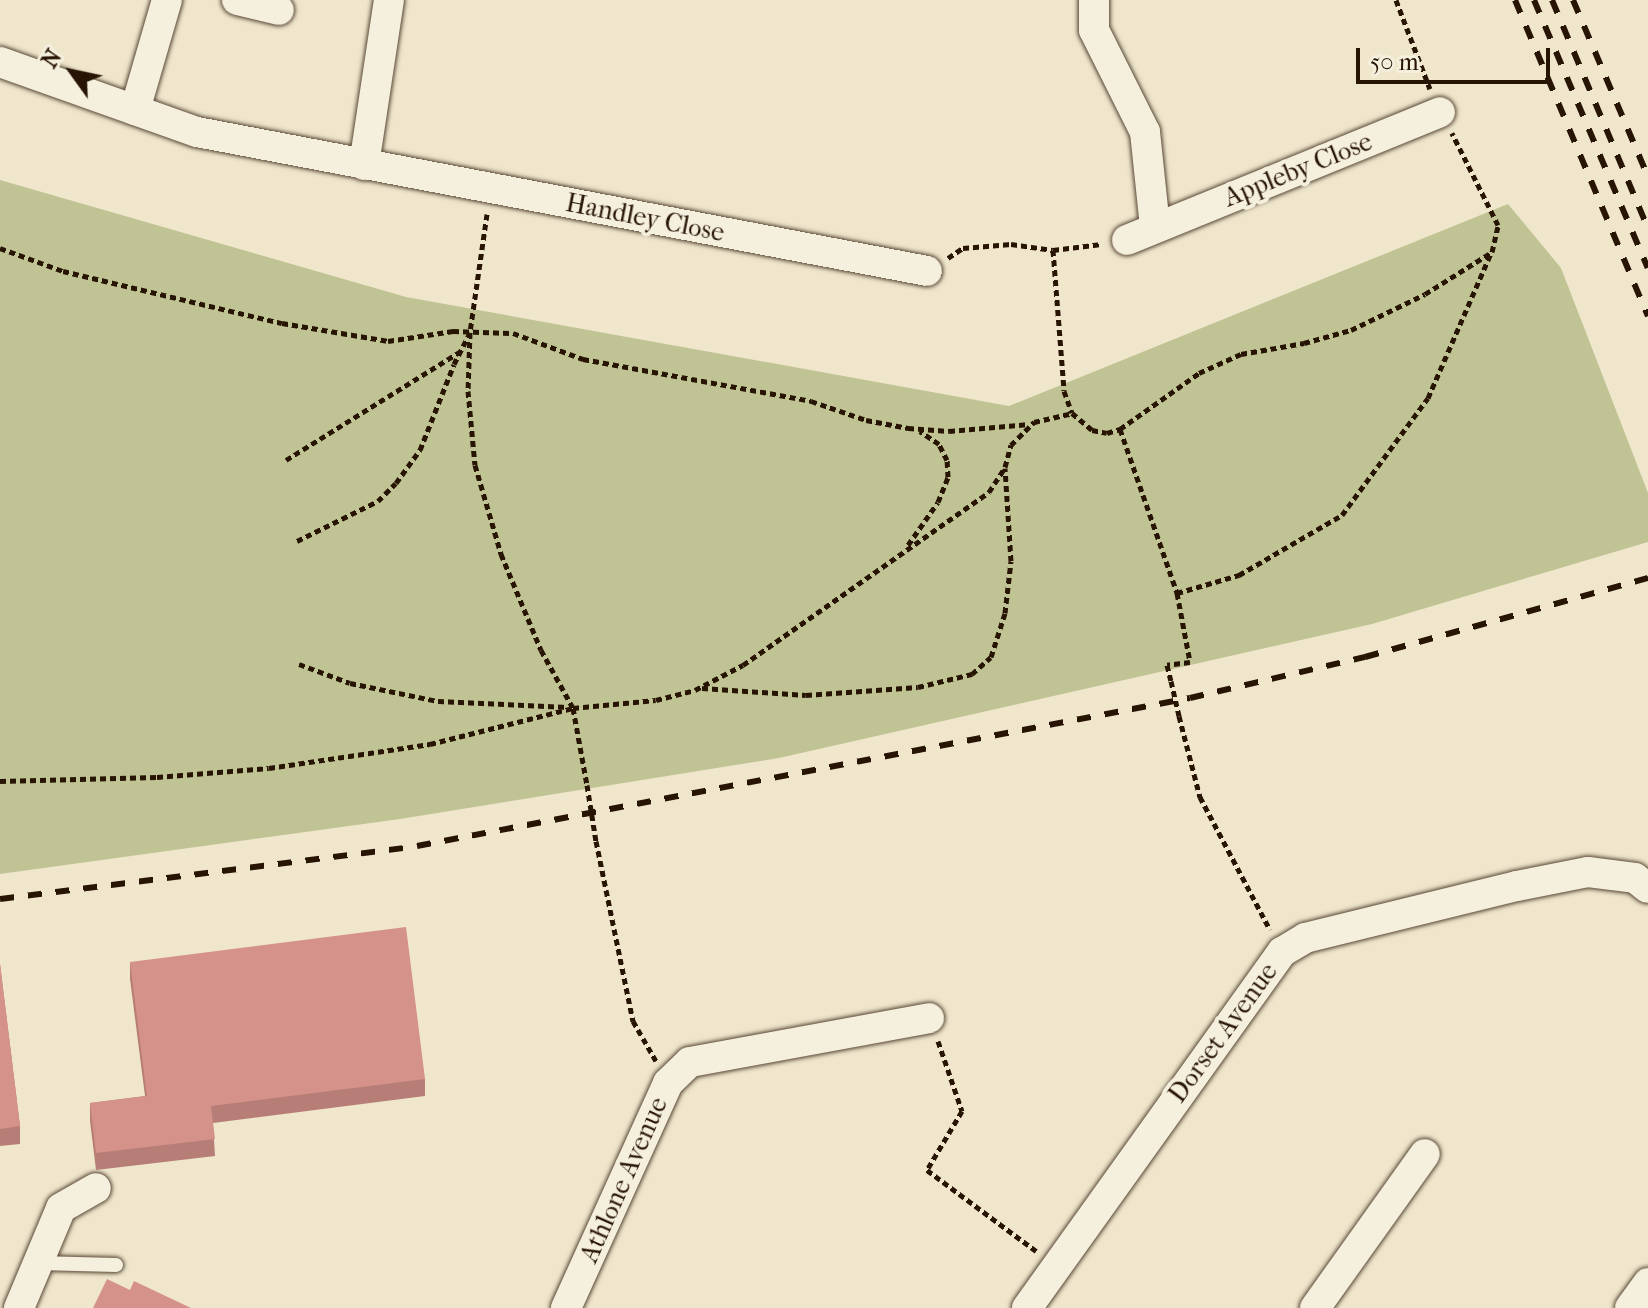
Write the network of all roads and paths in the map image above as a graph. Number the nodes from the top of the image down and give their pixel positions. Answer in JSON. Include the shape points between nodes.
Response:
{"nodes":[{"id":1,"x":167,"y":0,"type":"edge"},
{"id":2,"x":237,"y":0,"type":"edge"},
{"id":3,"x":389,"y":0,"type":"edge"},
{"id":4,"x":1094,"y":0,"type":"edge"},
{"id":5,"x":1396,"y":0,"type":"edge"},
{"id":6,"x":279,"y":10,"type":"dead end"},
{"id":7,"x":0,"y":62,"type":"edge"},
{"id":8,"x":135,"y":110,"type":"junction"},
{"id":9,"x":1440,"y":112,"type":"junction"},
{"id":10,"x":364,"y":165,"type":"junction"},
{"id":11,"x":490,"y":189,"type":"junction"},
{"id":12,"x":1155,"y":227,"type":"junction"},
{"id":13,"x":1127,"y":240,"type":"joint"},
{"id":14,"x":0,"y":248,"type":"edge"},
{"id":15,"x":1053,"y":250,"type":"junction"},
{"id":16,"x":1492,"y":252,"type":"junction"},
{"id":17,"x":927,"y":271,"type":"joint"},
{"id":18,"x":470,"y":332,"type":"junction"},
{"id":19,"x":461,"y":351,"type":"junction"},
{"id":20,"x":1072,"y":413,"type":"junction"},
{"id":21,"x":1031,"y":424,"type":"junction"},
{"id":22,"x":915,"y":429,"type":"junction"},
{"id":23,"x":1120,"y":429,"type":"junction"},
{"id":24,"x":286,"y":460,"type":"dead end"},
{"id":25,"x":1005,"y":467,"type":"junction"},
{"id":26,"x":297,"y":541,"type":"dead end"},
{"id":27,"x":906,"y":547,"type":"junction"},
{"id":28,"x":1177,"y":593,"type":"junction"},
{"id":29,"x":299,"y":664,"type":"dead end"},
{"id":30,"x":700,"y":688,"type":"junction"},
{"id":31,"x":573,"y":708,"type":"junction"},
{"id":32,"x":0,"y":781,"type":"edge"},
{"id":33,"x":1648,"y":888,"type":"edge"},
{"id":34,"x":1282,"y":952,"type":"junction"},
{"id":35,"x":929,"y":1018,"type":"joint"},
{"id":36,"x":668,"y":1083,"type":"junction"},
{"id":37,"x":1425,"y":1154,"type":"dead end"},
{"id":38,"x":96,"y":1188,"type":"dead end"},
{"id":39,"x":37,"y":1263,"type":"junction"},
{"id":40,"x":116,"y":1265,"type":"dead end"},
{"id":41,"x":1056,"y":1266,"type":"junction"},
{"id":42,"x":1648,"y":1283,"type":"edge"},
{"id":43,"x":19,"y":1308,"type":"edge"},
{"id":44,"x":566,"y":1308,"type":"edge"},
{"id":45,"x":1027,"y":1308,"type":"edge"},
{"id":46,"x":1315,"y":1308,"type":"edge"},
{"id":47,"x":1630,"y":1308,"type":"edge"}],
"edges":[{"from":1,"to":8,"type":"street"},
{"from":2,"to":6,"type":"street"},
{"from":3,"to":10,"type":"street"},
{"from":4,"to":12,"type":"street","via":[[1094,30],[1145,132]]},
{"from":5,"to":9,"type":"path"},
{"from":7,"to":8,"type":"street","name":"Handley Close"},
{"from":8,"to":10,"type":"street","name":"Handley Close","via":[[197,132]]},
{"from":9,"to":12,"type":"street","name":"Appleby Close"},
{"from":9,"to":16,"type":"path","via":[[1498,225]]},
{"from":10,"to":11,"type":"street","name":"Handley Close"},
{"from":11,"to":17,"type":"street","name":"Handley Close"},
{"from":11,"to":18,"type":"path"},
{"from":12,"to":13,"type":"street","name":"Appleby Close"},
{"from":13,"to":15,"type":"path"},
{"from":14,"to":18,"type":"path","via":[[63,271],[282,323],[388,341]]},
{"from":15,"to":17,"type":"path","via":[[1011,244],[963,248]]},
{"from":15,"to":20,"type":"path","via":[[1064,391]]},
{"from":16,"to":23,"type":"path","via":[[1414,300],[1351,330],[1241,354],[1199,373]]},
{"from":16,"to":28,"type":"path","via":[[1428,398],[1342,515],[1239,575]]},
{"from":18,"to":19,"type":"path"},
{"from":18,"to":22,"type":"path","via":[[513,333],[583,359],[811,401],[866,420]]},
{"from":18,"to":31,"type":"path","via":[[468,391],[485,509],[541,650]]},
{"from":19,"to":24,"type":"path"},
{"from":19,"to":26,"type":"path","via":[[420,450],[396,483],[378,501]]},
{"from":20,"to":21,"type":"path"},
{"from":20,"to":23,"type":"path","via":[[1092,430]]},
{"from":21,"to":22,"type":"path"},
{"from":21,"to":25,"type":"path","via":[[1011,445]]},
{"from":22,"to":27,"type":"path","via":[[939,444],[948,477],[938,502]]},
{"from":23,"to":28,"type":"path"},
{"from":25,"to":27,"type":"path","via":[[989,492]]},
{"from":25,"to":30,"type":"path","via":[[1011,561],[1005,613],[991,657],[972,674],[918,687],[806,695]]},
{"from":27,"to":30,"type":"path","via":[[766,649]]},
{"from":28,"to":34,"type":"path","bridge":true,"via":[[1190,662],[1167,665],[1193,776]]},
{"from":29,"to":31,"type":"path","via":[[350,683],[438,701]]},
{"from":30,"to":31,"type":"path","via":[[656,700]]},
{"from":31,"to":32,"type":"path","via":[[430,744],[269,768]]},
{"from":31,"to":36,"type":"path","bridge":true,"via":[[633,1021]]},
{"from":33,"to":34,"type":"street","name":"Dorset Avenue","via":[[1635,878],[1588,872],[1305,938]]},
{"from":34,"to":41,"type":"street","name":"Dorset Avenue"},
{"from":35,"to":36,"type":"street","name":"Athlone Avenue","via":[[725,1053],[690,1062]]},
{"from":35,"to":41,"type":"path","via":[[962,1111],[927,1170]]},
{"from":36,"to":44,"type":"street","name":"Athlone Avenue"},
{"from":37,"to":46,"type":"street"},
{"from":38,"to":39,"type":"street","via":[[61,1208]]},
{"from":39,"to":40,"type":"lane"},
{"from":39,"to":43,"type":"street"},
{"from":41,"to":45,"type":"street","name":"Dorset Avenue"},
{"from":42,"to":47,"type":"street"}]}
